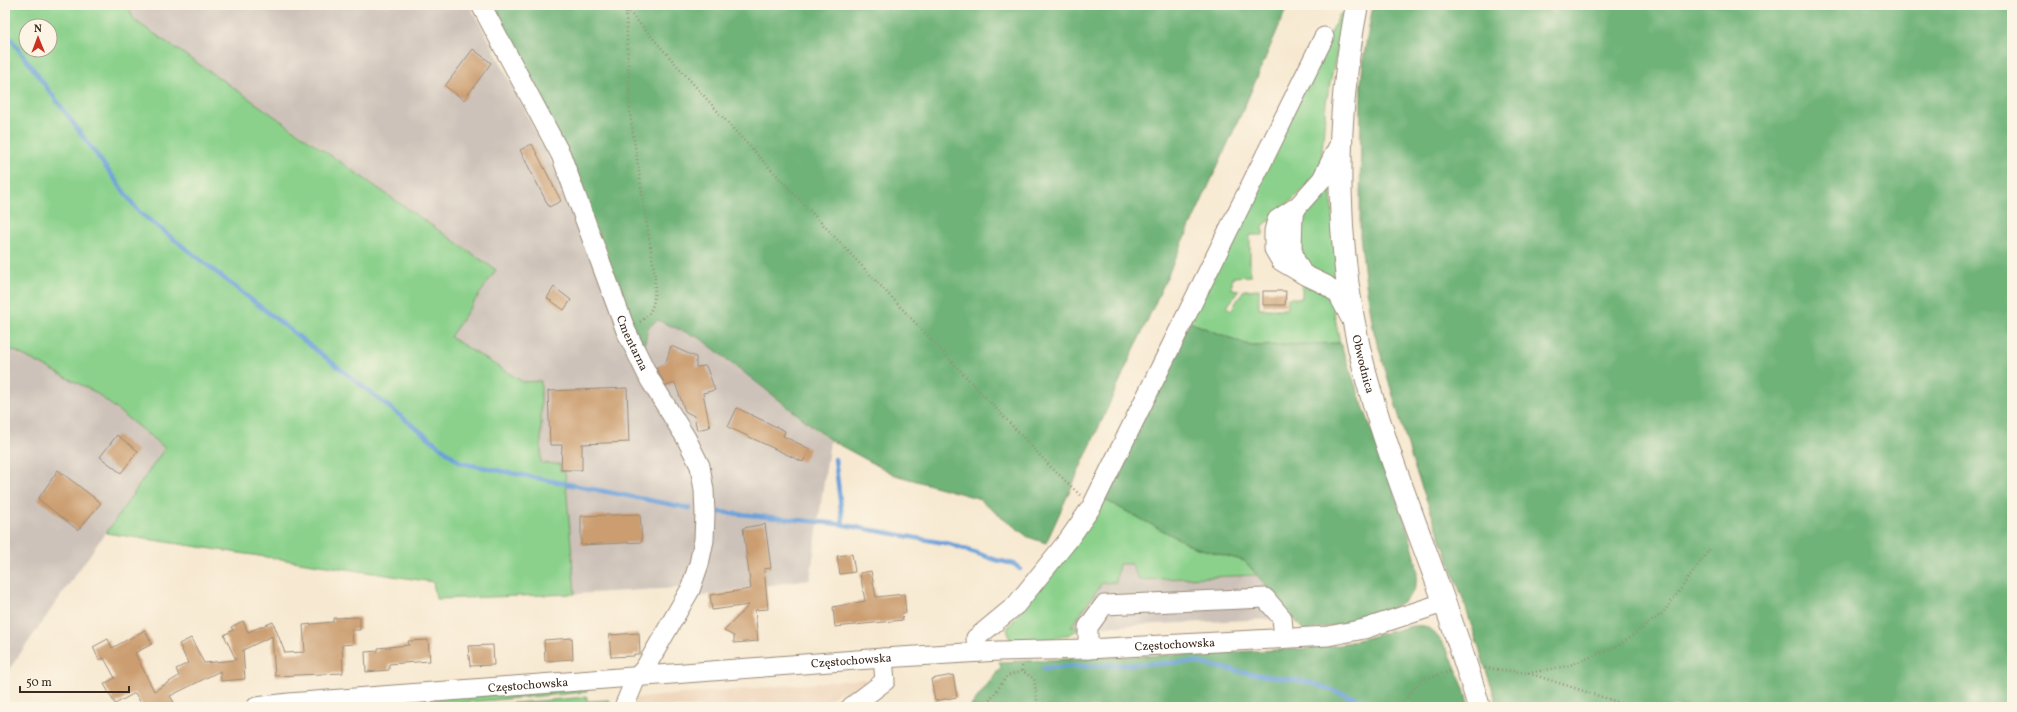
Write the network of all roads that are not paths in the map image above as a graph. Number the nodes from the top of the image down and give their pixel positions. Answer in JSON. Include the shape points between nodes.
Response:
{"nodes":[{"id":1,"x":481,"y":5,"type":"edge"},
{"id":2,"x":1357,"y":5,"type":"edge"},
{"id":3,"x":1324,"y":37,"type":"dead end"},
{"id":4,"x":1341,"y":140,"type":"junction"},
{"id":5,"x":1356,"y":333,"type":"junction"},
{"id":6,"x":1443,"y":603,"type":"junction"},
{"id":7,"x":1284,"y":638,"type":"junction"},
{"id":8,"x":1088,"y":649,"type":"junction"},
{"id":9,"x":977,"y":652,"type":"junction"},
{"id":10,"x":883,"y":658,"type":"junction"},
{"id":11,"x":636,"y":678,"type":"junction"},
{"id":12,"x":332,"y":703,"type":"edge"},
{"id":13,"x":256,"y":707,"type":"edge"},
{"id":14,"x":624,"y":707,"type":"edge"},
{"id":15,"x":851,"y":707,"type":"edge"},
{"id":16,"x":1479,"y":707,"type":"edge"}],
"edges":[{"from":1,"to":11,"type":"street","name":"Cmentarna","via":[[561,155],[626,331],[650,380],[700,466],[705,514],[704,540],[699,564],[691,588],[645,668]]},
{"from":2,"to":4,"type":"main road","name":"Obwodnica","via":[[1348,63]]},
{"from":3,"to":9,"type":"street","via":[[1092,506],[1016,605],[976,638]]},
{"from":4,"to":5,"type":"main road","name":"Obwodnica","via":[[1343,246]]},
{"from":4,"to":5,"type":"street","via":[[1322,179],[1293,215],[1292,248],[1303,274],[1338,294]]},
{"from":5,"to":6,"type":"main road","name":"Obwodnica","via":[[1384,434]]},
{"from":6,"to":7,"type":"street","name":"Częstochowska","via":[[1364,629],[1328,636]]},
{"from":6,"to":16,"type":"main road","name":"Obwodnica"},
{"from":7,"to":8,"type":"street","name":"Częstochowska"},
{"from":7,"to":8,"type":"street","via":[[1282,618],[1265,598],[1104,605],[1088,627]]},
{"from":8,"to":9,"type":"street","name":"Częstochowska"},
{"from":9,"to":10,"type":"street","name":"Częstochowska"},
{"from":10,"to":11,"type":"street","name":"Częstochowska"},
{"from":10,"to":15,"type":"street","via":[[885,681]]},
{"from":11,"to":12,"type":"street","name":"Częstochowska"},
{"from":11,"to":14,"type":"street","name":"Cmentarna"},
{"from":12,"to":13,"type":"street","name":"Częstochowska"}]}
